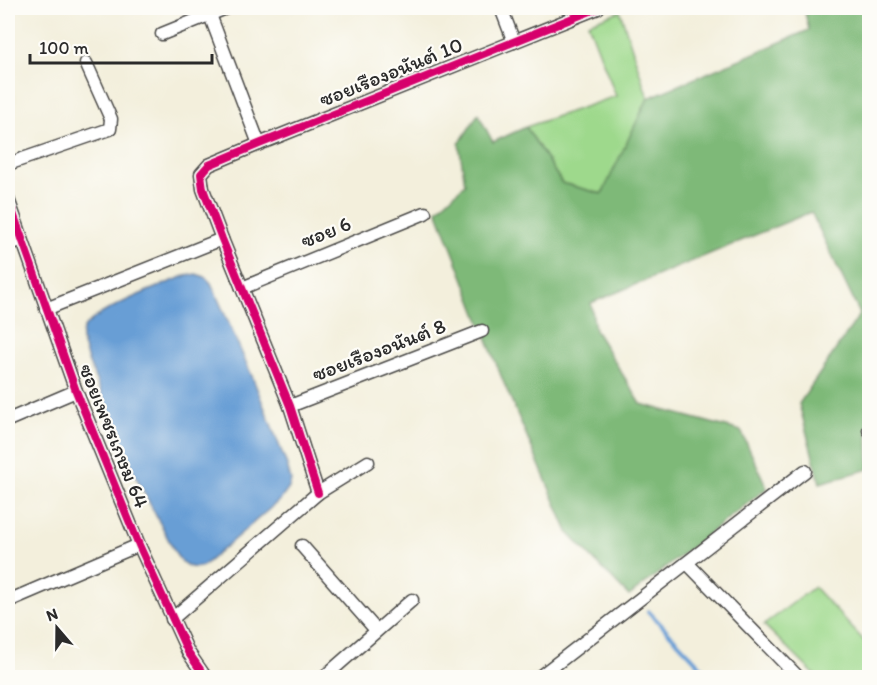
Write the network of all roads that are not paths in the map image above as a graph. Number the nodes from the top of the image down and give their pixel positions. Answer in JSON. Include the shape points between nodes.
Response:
{"nodes":[{"id":1,"x":226,"y":8,"type":"edge"},
{"id":2,"x":501,"y":8,"type":"edge"},
{"id":3,"x":598,"y":8,"type":"edge"},
{"id":4,"x":210,"y":15,"type":"junction"},
{"id":5,"x":162,"y":34,"type":"dead end"},
{"id":6,"x":514,"y":42,"type":"junction"},
{"id":7,"x":86,"y":63,"type":"dead end"},
{"id":8,"x":259,"y":144,"type":"junction"},
{"id":9,"x":8,"y":164,"type":"edge"},
{"id":10,"x":8,"y":199,"type":"edge"},
{"id":11,"x":424,"y":213,"type":"dead end"},
{"id":12,"x":22,"y":239,"type":"junction"},
{"id":13,"x":222,"y":239,"type":"junction"},
{"id":14,"x":8,"y":245,"type":"edge"},
{"id":15,"x":242,"y":288,"type":"junction"},
{"id":16,"x":46,"y":309,"type":"junction"},
{"id":17,"x":482,"y":331,"type":"dead end"},
{"id":18,"x":76,"y":391,"type":"junction"},
{"id":19,"x":290,"y":406,"type":"junction"},
{"id":20,"x":8,"y":420,"type":"edge"},
{"id":21,"x":368,"y":462,"type":"dead end"},
{"id":22,"x":805,"y":471,"type":"dead end"},
{"id":23,"x":318,"y":493,"type":"junction"},
{"id":24,"x":139,"y":545,"type":"junction"},
{"id":25,"x":302,"y":546,"type":"dead end"},
{"id":26,"x":687,"y":563,"type":"junction"},
{"id":27,"x":411,"y":600,"type":"dead end"},
{"id":28,"x":8,"y":601,"type":"edge"},
{"id":29,"x":172,"y":619,"type":"junction"},
{"id":30,"x":376,"y":630,"type":"junction"},
{"id":31,"x":206,"y":678,"type":"edge"},
{"id":32,"x":323,"y":678,"type":"edge"},
{"id":33,"x":538,"y":678,"type":"edge"},
{"id":34,"x":799,"y":678,"type":"edge"}],
"edges":[{"from":1,"to":4,"type":"street"},
{"from":2,"to":6,"type":"street"},
{"from":3,"to":6,"type":"street","name":"ซอยเรืองอนันต์ 10"},
{"from":4,"to":5,"type":"street"},
{"from":4,"to":8,"type":"street"},
{"from":6,"to":8,"type":"street","name":"ซอยเรืองอนันต์ 10"},
{"from":7,"to":9,"type":"street","via":[[111,119],[110,129]]},
{"from":8,"to":13,"type":"street","name":"ซอยเรืองอนันต์ 10","via":[[208,165],[201,174]]},
{"from":10,"to":12,"type":"street","name":"ซอยเพชรเกษม 64"},
{"from":11,"to":15,"type":"street","name":"ซอย 6"},
{"from":12,"to":14,"type":"street"},
{"from":12,"to":16,"type":"street","name":"ซอยเพชรเกษม 64"},
{"from":13,"to":15,"type":"street"},
{"from":13,"to":16,"type":"street"},
{"from":15,"to":19,"type":"street"},
{"from":16,"to":18,"type":"street","name":"ซอยเพชรเกษม 64"},
{"from":17,"to":19,"type":"street","name":"ซอยเรืองอนันต์ 8"},
{"from":18,"to":20,"type":"street"},
{"from":18,"to":24,"type":"street","name":"ซอยเพชรเกษม 64"},
{"from":19,"to":23,"type":"street"},
{"from":21,"to":23,"type":"street"},
{"from":22,"to":26,"type":"street"},
{"from":23,"to":29,"type":"street"},
{"from":24,"to":28,"type":"street"},
{"from":24,"to":29,"type":"street","name":"ซอยเพชรเกษม 64"},
{"from":25,"to":30,"type":"street"},
{"from":26,"to":33,"type":"street"},
{"from":26,"to":34,"type":"street"},
{"from":27,"to":30,"type":"street"},
{"from":29,"to":31,"type":"street","name":"ซอยเพชรเกษม 64"},
{"from":30,"to":32,"type":"street"}]}
